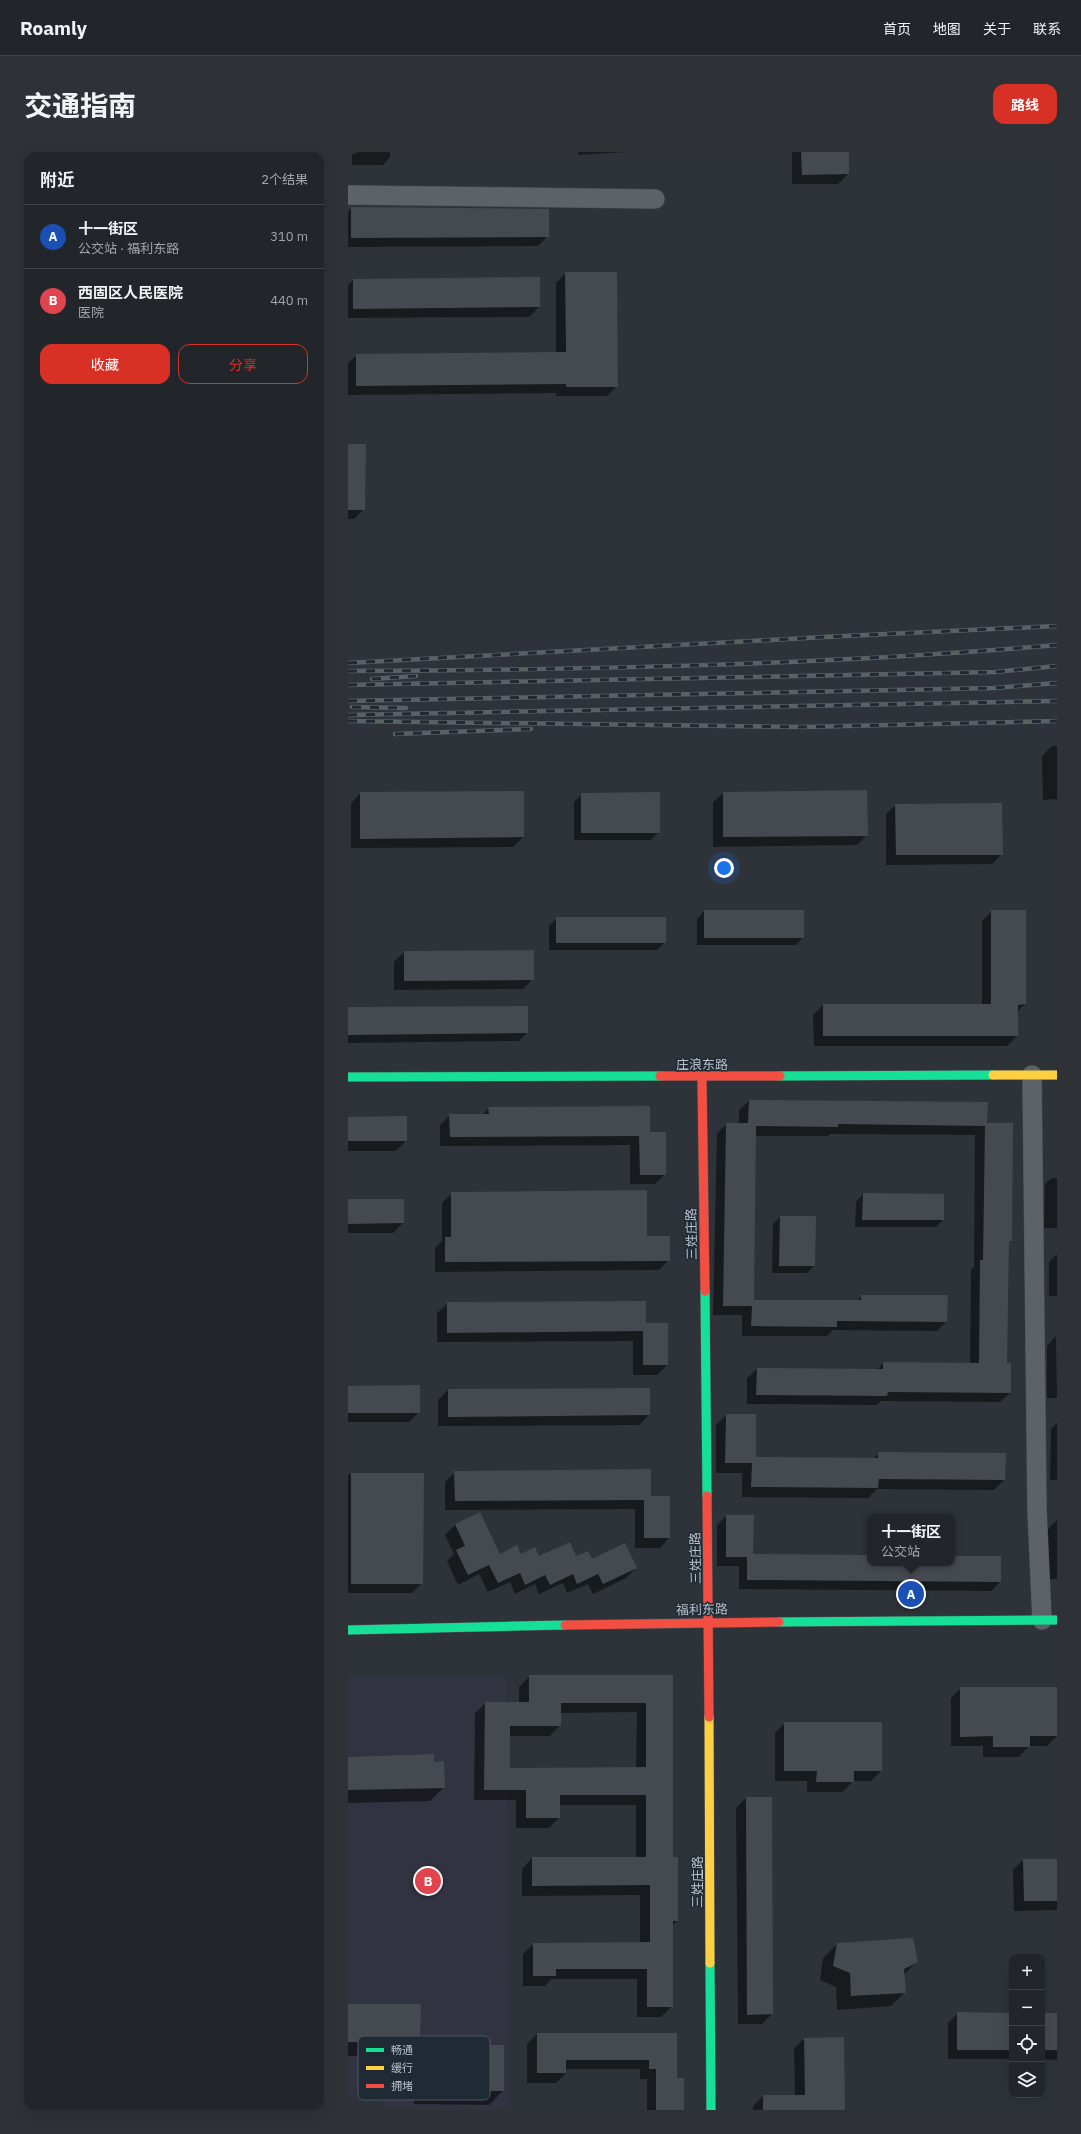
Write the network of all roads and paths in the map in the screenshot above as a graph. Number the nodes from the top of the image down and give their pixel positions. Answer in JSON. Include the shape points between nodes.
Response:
{"nodes":[{"id":1,"x":348,"y":195,"type":"edge"},
{"id":2,"x":655,"y":199,"type":"dead end"},
{"id":3,"x":1032,"y":1075,"type":"junction"},
{"id":4,"x":1057,"y":1075,"type":"edge"},
{"id":5,"x":348,"y":1077,"type":"edge"},
{"id":6,"x":702,"y":1078,"type":"junction"},
{"id":7,"x":1049,"y":1620,"type":"edge"},
{"id":8,"x":708,"y":1622,"type":"junction"},
{"id":9,"x":348,"y":1630,"type":"edge"},
{"id":10,"x":711,"y":2110,"type":"edge"}],
"edges":[{"from":1,"to":2,"type":"street"},
{"from":3,"to":4,"type":"street","name":"庄浪东路"},
{"from":3,"to":6,"type":"street","name":"庄浪东路"},
{"from":3,"to":7,"type":"street","via":[[1037,1511]]},
{"from":5,"to":6,"type":"street","name":"庄浪东路"},
{"from":6,"to":8,"type":"street","name":"三姓庄路"},
{"from":7,"to":8,"type":"street","name":"福利东路"},
{"from":8,"to":9,"type":"street","name":"福利东路"},
{"from":8,"to":10,"type":"street","name":"三姓庄路"}]}
